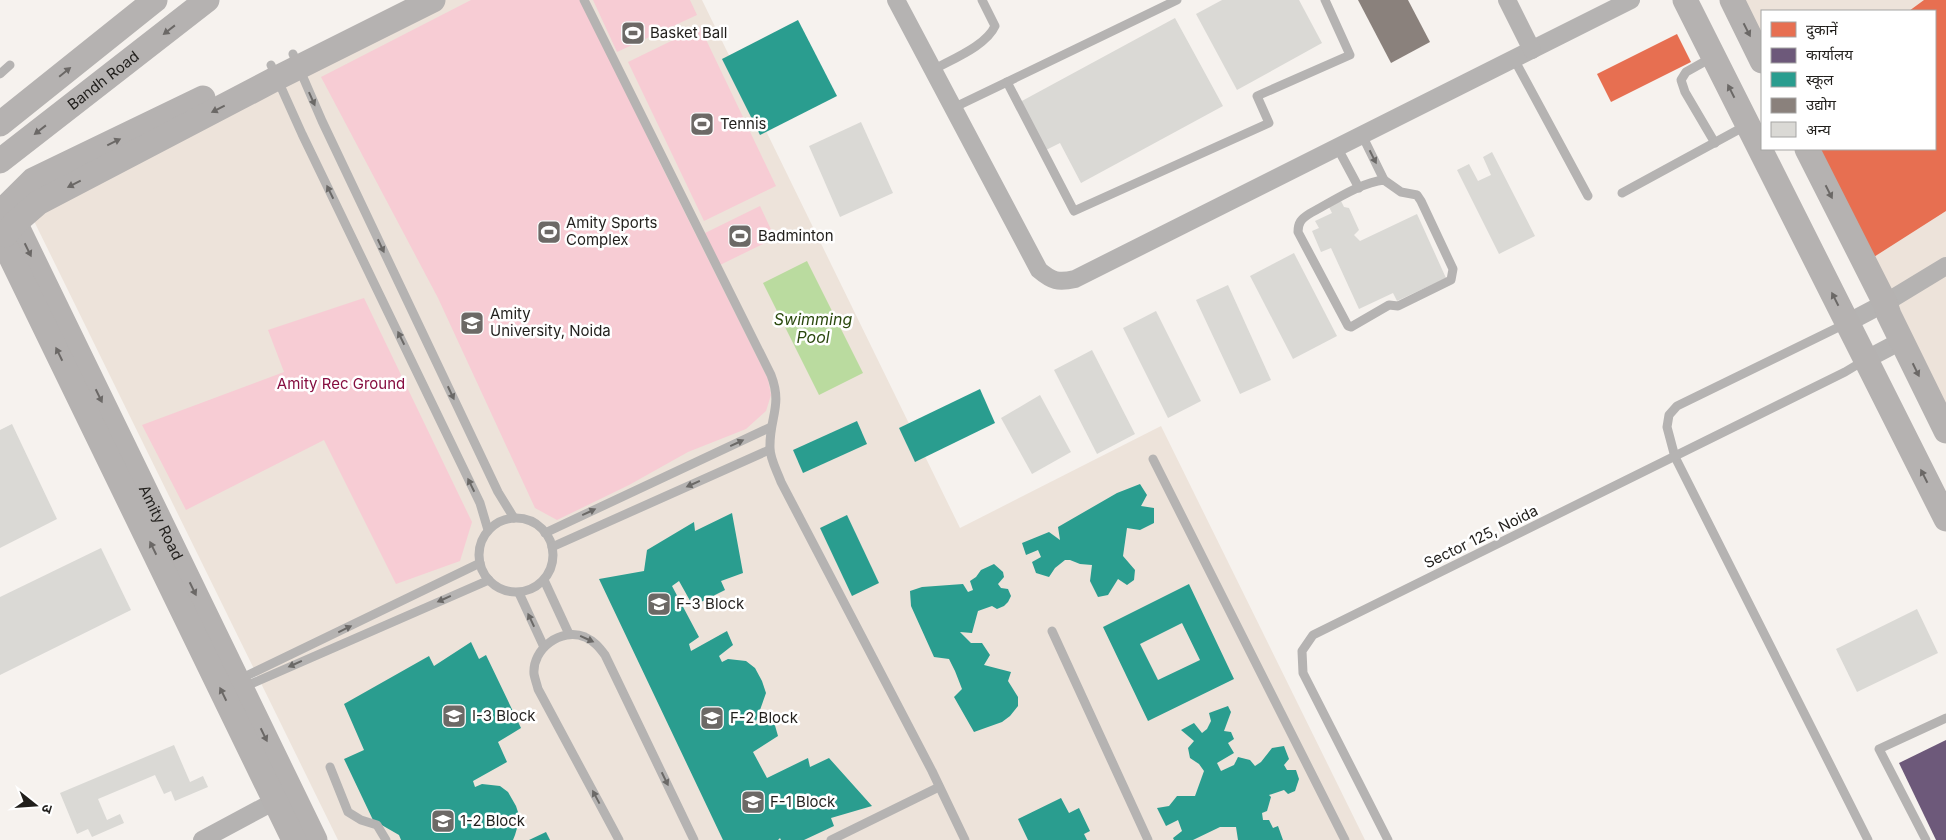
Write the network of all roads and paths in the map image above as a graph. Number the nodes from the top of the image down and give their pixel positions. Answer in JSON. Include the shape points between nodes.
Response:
{"nodes":[{"id":1,"x":155,"y":0,"type":"edge"},
{"id":2,"x":207,"y":0,"type":"edge"},
{"id":3,"x":397,"y":0,"type":"edge"},
{"id":4,"x":433,"y":0,"type":"edge"},
{"id":5,"x":584,"y":0,"type":"edge"},
{"id":6,"x":896,"y":0,"type":"edge"},
{"id":7,"x":982,"y":0,"type":"edge"},
{"id":8,"x":1177,"y":0,"type":"edge"},
{"id":9,"x":1325,"y":0,"type":"edge"},
{"id":10,"x":1507,"y":0,"type":"edge"},
{"id":11,"x":1631,"y":0,"type":"edge"},
{"id":12,"x":1685,"y":0,"type":"edge"},
{"id":13,"x":1732,"y":0,"type":"edge"},
{"id":14,"x":1532,"y":50,"type":"junction"},
{"id":15,"x":1714,"y":57,"type":"junction"},
{"id":16,"x":1761,"y":58,"type":"edge"},
{"id":17,"x":1514,"y":59,"type":"junction"},
{"id":18,"x":10,"y":65,"type":"dead end"},
{"id":19,"x":285,"y":66,"type":"junction"},
{"id":20,"x":933,"y":70,"type":"junction"},
{"id":21,"x":0,"y":74,"type":"edge"},
{"id":22,"x":1007,"y":82,"type":"junction"},
{"id":23,"x":953,"y":108,"type":"junction"},
{"id":24,"x":0,"y":124,"type":"edge"},
{"id":25,"x":1748,"y":125,"type":"junction"},
{"id":26,"x":1362,"y":135,"type":"junction"},
{"id":27,"x":1715,"y":143,"type":"junction"},
{"id":28,"x":1337,"y":147,"type":"junction"},
{"id":29,"x":1808,"y":150,"type":"edge"},
{"id":30,"x":0,"y":161,"type":"edge"},
{"id":31,"x":1384,"y":180,"type":"junction"},
{"id":32,"x":1359,"y":188,"type":"junction"},
{"id":33,"x":1622,"y":193,"type":"dead end"},
{"id":34,"x":1588,"y":196,"type":"dead end"},
{"id":35,"x":4,"y":226,"type":"edge"},
{"id":36,"x":1946,"y":266,"type":"edge"},
{"id":37,"x":1885,"y":304,"type":"junction"},
{"id":38,"x":1847,"y":323,"type":"junction"},
{"id":39,"x":1901,"y":341,"type":"junction"},
{"id":40,"x":1865,"y":360,"type":"junction"},
{"id":41,"x":771,"y":427,"type":"junction"},
{"id":42,"x":1946,"y":431,"type":"edge"},
{"id":43,"x":769,"y":450,"type":"junction"},
{"id":44,"x":1675,"y":457,"type":"junction"},
{"id":45,"x":1153,"y":458,"type":"dead end"},
{"id":46,"x":514,"y":518,"type":"junction"},
{"id":47,"x":1946,"y":519,"type":"edge"},
{"id":48,"x":488,"y":530,"type":"junction"},
{"id":49,"x":545,"y":533,"type":"junction"},
{"id":50,"x":552,"y":547,"type":"junction"},
{"id":51,"x":480,"y":563,"type":"junction"},
{"id":52,"x":488,"y":580,"type":"junction"},
{"id":53,"x":544,"y":580,"type":"junction"},
{"id":54,"x":519,"y":593,"type":"junction"},
{"id":55,"x":1052,"y":631,"type":"dead end"},
{"id":56,"x":569,"y":634,"type":"junction"},
{"id":57,"x":544,"y":647,"type":"junction"},
{"id":58,"x":239,"y":684,"type":"junction"},
{"id":59,"x":1946,"y":718,"type":"edge"},
{"id":60,"x":330,"y":767,"type":"dead end"},
{"id":61,"x":939,"y":788,"type":"junction"},
{"id":62,"x":284,"y":796,"type":"junction"},
{"id":63,"x":202,"y":840,"type":"edge"},
{"id":64,"x":294,"y":840,"type":"edge"},
{"id":65,"x":315,"y":840,"type":"edge"},
{"id":66,"x":386,"y":840,"type":"edge"},
{"id":67,"x":619,"y":840,"type":"edge"},
{"id":68,"x":694,"y":840,"type":"edge"},
{"id":69,"x":831,"y":840,"type":"edge"},
{"id":70,"x":965,"y":840,"type":"edge"},
{"id":71,"x":1148,"y":840,"type":"edge"},
{"id":72,"x":1345,"y":840,"type":"edge"},
{"id":73,"x":1388,"y":840,"type":"edge"},
{"id":74,"x":1868,"y":840,"type":"edge"},
{"id":75,"x":1926,"y":840,"type":"edge"}],
"edges":[{"from":24,"to":1,"type":"street","name":"Bandh Road","one_way":true},
{"from":2,"to":30,"type":"street","name":"Bandh Road","one_way":true},
{"from":3,"to":19,"type":"street"},
{"from":4,"to":19,"type":"street"},
{"from":5,"to":41,"type":"lane","via":[[771,375],[777,405]]},
{"from":6,"to":20,"type":"street"},
{"from":7,"to":20,"type":"lane","via":[[995,26],[991,35]]},
{"from":8,"to":22,"type":"lane"},
{"from":9,"to":22,"type":"lane","via":[[1350,55],[1256,96],[1269,123],[1074,211]]},
{"from":10,"to":14,"type":"street"},
{"from":11,"to":14,"type":"street"},
{"from":12,"to":15,"type":"street"},
{"from":13,"to":16,"type":"street","one_way":true},
{"from":14,"to":17,"type":"street"},
{"from":25,"to":15,"type":"street","one_way":true},
{"from":15,"to":27,"type":"lane","via":[[1686,72],[1681,80]]},
{"from":17,"to":26,"type":"street"},
{"from":17,"to":34,"type":"lane"},
{"from":18,"to":21,"type":"lane"},
{"from":19,"to":35,"type":"street","via":[[32,180]]},
{"from":19,"to":46,"type":"lane","one_way":true,"via":[[322,121],[498,492]]},
{"from":48,"to":19,"type":"lane","one_way":true,"via":[[480,503],[302,134]]},
{"from":20,"to":23,"type":"street"},
{"from":22,"to":23,"type":"lane"},
{"from":23,"to":28,"type":"street","via":[[1038,270],[1049,279],[1062,282],[1075,279]]},
{"from":25,"to":27,"type":"lane"},
{"from":38,"to":25,"type":"street","one_way":true},
{"from":26,"to":28,"type":"street"},
{"from":26,"to":31,"type":"lane","one_way":true},
{"from":27,"to":33,"type":"lane"},
{"from":28,"to":32,"type":"lane"},
{"from":29,"to":37,"type":"street","one_way":true},
{"from":31,"to":32,"type":"lane"},
{"from":31,"to":32,"type":"lane","via":[[1401,192],[1417,195],[1453,274],[1451,280],[1398,306],[1389,305],[1351,327],[1345,323],[1298,232],[1298,225],[1309,214]]},
{"from":35,"to":58,"type":"street","name":"Amity Road","one_way":true},
{"from":62,"to":35,"type":"street","name":"Amity Road","one_way":true},
{"from":36,"to":37,"type":"street"},
{"from":37,"to":38,"type":"street"},
{"from":37,"to":39,"type":"street"},
{"from":38,"to":40,"type":"street"},
{"from":38,"to":44,"type":"lane","via":[[1677,406],[1669,415],[1667,427]]},
{"from":39,"to":40,"type":"street"},
{"from":39,"to":42,"type":"street","one_way":true},
{"from":40,"to":44,"type":"lane","name":"Sector 125, Noida"},
{"from":47,"to":40,"type":"street","one_way":true},
{"from":41,"to":43,"type":"lane"},
{"from":49,"to":41,"type":"lane","one_way":true},
{"from":43,"to":50,"type":"lane","one_way":true},
{"from":43,"to":61,"type":"lane","via":[[780,482]]},
{"from":44,"to":73,"type":"lane","name":"Sector 125, Noida","via":[[1313,635],[1302,651],[1303,673]]},
{"from":44,"to":74,"type":"lane"},
{"from":45,"to":72,"type":"lane"},
{"from":46,"to":48,"type":"lane","via":[[499,522]]},
{"from":46,"to":49,"type":"lane","via":[[528,519]]},
{"from":48,"to":51,"type":"lane","via":[[480,544]]},
{"from":49,"to":50,"type":"lane"},
{"from":50,"to":53,"type":"lane","via":[[552,566]]},
{"from":51,"to":52,"type":"lane"},
{"from":58,"to":51,"type":"lane","one_way":true},
{"from":52,"to":54,"type":"lane","via":[[505,591]]},
{"from":52,"to":58,"type":"lane","one_way":true},
{"from":53,"to":54,"type":"lane","via":[[533,589]]},
{"from":53,"to":56,"type":"lane"},
{"from":57,"to":54,"type":"lane","one_way":true},
{"from":55,"to":71,"type":"lane"},
{"from":56,"to":57,"type":"lane","via":[[554,638]]},
{"from":56,"to":68,"type":"lane","one_way":true,"via":[[583,636],[605,655]]},
{"from":67,"to":57,"type":"lane","one_way":true,"via":[[538,690],[534,674],[536,661]]},
{"from":58,"to":62,"type":"street","name":"Amity Road","one_way":true},
{"from":59,"to":75,"type":"lane","via":[[1878,749]]},
{"from":60,"to":66,"type":"lane","via":[[348,812],[377,825]]},
{"from":61,"to":69,"type":"lane"},
{"from":61,"to":70,"type":"lane"},
{"from":62,"to":63,"type":"street"},
{"from":62,"to":64,"type":"street","name":"Amity Road"},
{"from":62,"to":65,"type":"street","name":"Amity Road"}]}
